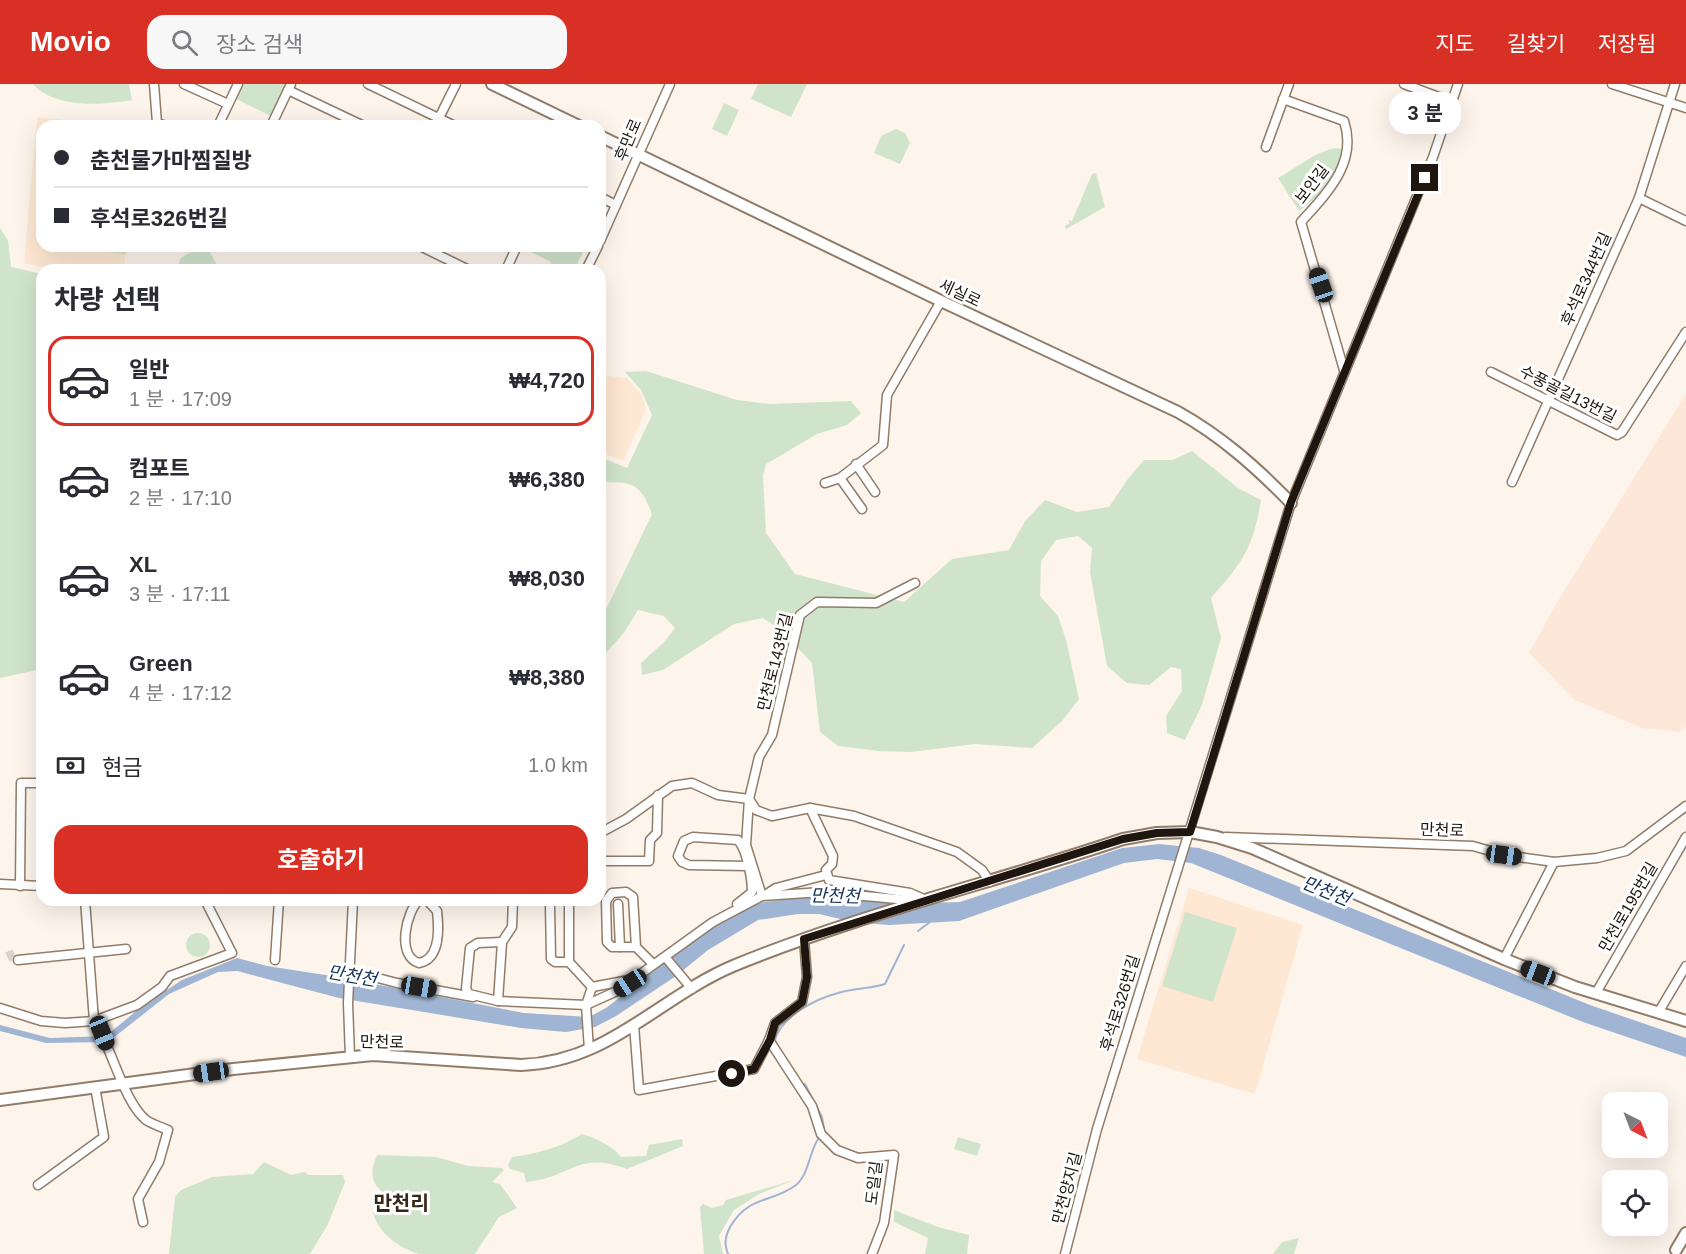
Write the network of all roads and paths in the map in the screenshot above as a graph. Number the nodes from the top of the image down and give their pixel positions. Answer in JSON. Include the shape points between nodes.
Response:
{"nodes":[{"id":1,"x":154,"y":84,"type":"edge"},
{"id":2,"x":184,"y":84,"type":"edge"},
{"id":3,"x":238,"y":84,"type":"edge"},
{"id":4,"x":368,"y":84,"type":"edge"},
{"id":5,"x":456,"y":84,"type":"edge"},
{"id":6,"x":492,"y":84,"type":"edge"},
{"id":7,"x":670,"y":84,"type":"edge"},
{"id":8,"x":1289,"y":84,"type":"edge"},
{"id":9,"x":1404,"y":84,"type":"edge"},
{"id":10,"x":1458,"y":84,"type":"edge"},
{"id":11,"x":1612,"y":84,"type":"edge"},
{"id":12,"x":1675,"y":84,"type":"edge"},
{"id":13,"x":289,"y":87,"type":"edge"},
{"id":14,"x":1283,"y":99,"type":"junction"},
{"id":15,"x":1452,"y":102,"type":"junction"},
{"id":16,"x":1669,"y":102,"type":"junction"},
{"id":17,"x":228,"y":104,"type":"junction"},
{"id":18,"x":1686,"y":108,"type":"edge"},
{"id":19,"x":157,"y":120,"type":"edge"},
{"id":20,"x":221,"y":120,"type":"edge"},
{"id":21,"x":274,"y":120,"type":"edge"},
{"id":22,"x":352,"y":120,"type":"edge"},
{"id":23,"x":433,"y":120,"type":"edge"},
{"id":24,"x":438,"y":120,"type":"edge"},
{"id":25,"x":567,"y":120,"type":"edge"},
{"id":26,"x":606,"y":139,"type":"edge"},
{"id":27,"x":1266,"y":147,"type":"dead end"},
{"id":28,"x":639,"y":154,"type":"junction"},
{"id":29,"x":1639,"y":198,"type":"junction"},
{"id":30,"x":606,"y":200,"type":"edge"},
{"id":31,"x":616,"y":205,"type":"junction"},
{"id":32,"x":1686,"y":221,"type":"edge"},
{"id":33,"x":606,"y":228,"type":"edge"},
{"id":34,"x":432,"y":252,"type":"edge"},
{"id":35,"x":457,"y":264,"type":"edge"},
{"id":36,"x":941,"y":301,"type":"junction"},
{"id":37,"x":1686,"y":332,"type":"edge"},
{"id":38,"x":1344,"y":371,"type":"junction"},
{"id":39,"x":1491,"y":372,"type":"dead end"},
{"id":40,"x":1549,"y":401,"type":"junction"},
{"id":41,"x":856,"y":464,"type":"junction"},
{"id":42,"x":840,"y":478,"type":"junction"},
{"id":43,"x":1512,"y":482,"type":"dead end"},
{"id":44,"x":825,"y":483,"type":"dead end"},
{"id":45,"x":875,"y":492,"type":"dead end"},
{"id":46,"x":1291,"y":502,"type":"junction"},
{"id":47,"x":862,"y":508,"type":"dead end"},
{"id":48,"x":915,"y":584,"type":"dead end"},
{"id":49,"x":36,"y":783,"type":"edge"},
{"id":50,"x":658,"y":795,"type":"junction"},
{"id":51,"x":749,"y":799,"type":"junction"},
{"id":52,"x":1686,"y":806,"type":"edge"},
{"id":53,"x":810,"y":808,"type":"junction"},
{"id":54,"x":606,"y":830,"type":"edge"},
{"id":55,"x":1188,"y":837,"type":"junction"},
{"id":56,"x":1217,"y":837,"type":"junction"},
{"id":57,"x":1686,"y":837,"type":"edge"},
{"id":58,"x":606,"y":861,"type":"edge"},
{"id":59,"x":1554,"y":862,"type":"junction"},
{"id":60,"x":747,"y":866,"type":"junction"},
{"id":61,"x":826,"y":875,"type":"junction"},
{"id":62,"x":990,"y":882,"type":"junction"},
{"id":63,"x":0,"y":884,"type":"edge"},
{"id":64,"x":36,"y":885,"type":"edge"},
{"id":65,"x":20,"y":886,"type":"junction"},
{"id":66,"x":762,"y":897,"type":"junction"},
{"id":67,"x":922,"y":901,"type":"junction"},
{"id":68,"x":618,"y":904,"type":"dead end"},
{"id":69,"x":85,"y":906,"type":"edge"},
{"id":70,"x":207,"y":906,"type":"edge"},
{"id":71,"x":279,"y":906,"type":"edge"},
{"id":72,"x":353,"y":906,"type":"edge"},
{"id":73,"x":415,"y":906,"type":"edge"},
{"id":74,"x":432,"y":906,"type":"edge"},
{"id":75,"x":513,"y":906,"type":"edge"},
{"id":76,"x":550,"y":906,"type":"edge"},
{"id":77,"x":569,"y":906,"type":"edge"},
{"id":78,"x":804,"y":939,"type":"junction"},
{"id":79,"x":502,"y":942,"type":"junction"},
{"id":80,"x":636,"y":946,"type":"junction"},
{"id":81,"x":620,"y":947,"type":"junction"},
{"id":82,"x":126,"y":949,"type":"dead end"},
{"id":83,"x":89,"y":953,"type":"junction"},
{"id":84,"x":667,"y":958,"type":"junction"},
{"id":85,"x":1504,"y":959,"type":"junction"},
{"id":86,"x":18,"y":960,"type":"dead end"},
{"id":87,"x":275,"y":960,"type":"dead end"},
{"id":88,"x":569,"y":962,"type":"junction"},
{"id":89,"x":653,"y":964,"type":"junction"},
{"id":90,"x":1686,"y":966,"type":"edge"},
{"id":91,"x":351,"y":973,"type":"junction"},
{"id":92,"x":592,"y":987,"type":"junction"},
{"id":93,"x":692,"y":989,"type":"junction"},
{"id":94,"x":1596,"y":993,"type":"junction"},
{"id":95,"x":498,"y":1001,"type":"junction"},
{"id":96,"x":587,"y":1007,"type":"junction"},
{"id":97,"x":0,"y":1008,"type":"edge"},
{"id":98,"x":1658,"y":1013,"type":"junction"},
{"id":99,"x":94,"y":1021,"type":"junction"},
{"id":100,"x":1686,"y":1021,"type":"edge"},
{"id":101,"x":634,"y":1025,"type":"junction"},
{"id":102,"x":770,"y":1040,"type":"junction"},
{"id":103,"x":589,"y":1050,"type":"junction"},
{"id":104,"x":350,"y":1057,"type":"junction"},
{"id":105,"x":123,"y":1085,"type":"junction"},
{"id":106,"x":95,"y":1087,"type":"junction"},
{"id":107,"x":0,"y":1100,"type":"edge"},
{"id":108,"x":1097,"y":1129,"type":"joint"},
{"id":109,"x":38,"y":1185,"type":"dead end"},
{"id":110,"x":143,"y":1222,"type":"dead end"},
{"id":111,"x":1686,"y":1233,"type":"edge"},
{"id":112,"x":1677,"y":1252,"type":"edge"},
{"id":113,"x":872,"y":1254,"type":"edge"},
{"id":114,"x":1065,"y":1254,"type":"edge"}],
"edges":[{"from":1,"to":19,"type":"street"},
{"from":2,"to":17,"type":"street"},
{"from":3,"to":17,"type":"street"},
{"from":4,"to":23,"type":"street"},
{"from":5,"to":24,"type":"street"},
{"from":6,"to":25,"type":"street"},
{"from":7,"to":28,"type":"street","name":"후만로"},
{"from":8,"to":14,"type":"street"},
{"from":9,"to":15,"type":"street"},
{"from":10,"to":15,"type":"street"},
{"from":11,"to":16,"type":"street"},
{"from":12,"to":16,"type":"street","name":"후석로344번길"},
{"from":13,"to":21,"type":"street"},
{"from":13,"to":22,"type":"street"},
{"from":14,"to":27,"type":"street"},
{"from":14,"to":38,"type":"street","name":"보안길","via":[[1344,121],[1349,136],[1346,162],[1334,185],[1301,222]]},
{"from":15,"to":38,"type":"street"},
{"from":16,"to":18,"type":"street"},
{"from":16,"to":29,"type":"street","name":"후석로344번길"},
{"from":17,"to":20,"type":"street"},
{"from":26,"to":28,"type":"street","name":"세실로"},
{"from":28,"to":31,"type":"street","name":"후만로"},
{"from":28,"to":36,"type":"street","name":"세실로"},
{"from":29,"to":32,"type":"street"},
{"from":29,"to":40,"type":"street","name":"후석로344번길"},
{"from":30,"to":31,"type":"street"},
{"from":31,"to":33,"type":"street","name":"후만로"},
{"from":34,"to":35,"type":"street"},
{"from":36,"to":41,"type":"street","via":[[887,394],[884,445]]},
{"from":36,"to":46,"type":"street","name":"세실로","via":[[1212,431]]},
{"from":37,"to":40,"type":"street","name":"수풍골길13번길","via":[[1617,435]]},
{"from":38,"to":46,"type":"street"},
{"from":39,"to":40,"type":"street","name":"수풍골길13번길"},
{"from":40,"to":43,"type":"street","name":"후석로344번길"},
{"from":41,"to":42,"type":"street"},
{"from":41,"to":45,"type":"street"},
{"from":42,"to":44,"type":"street"},
{"from":42,"to":47,"type":"street"},
{"from":46,"to":55,"type":"street"},
{"from":48,"to":51,"type":"street","name":"만천로143번길","via":[[876,603],[817,602],[804,609],[797,621],[772,735],[759,757]]},
{"from":49,"to":65,"type":"street","via":[[21,783]]},
{"from":50,"to":51,"type":"street","via":[[672,786],[692,783],[718,795]]},
{"from":50,"to":54,"type":"street"},
{"from":50,"to":58,"type":"street","via":[[657,832],[650,840],[649,861]]},
{"from":51,"to":53,"type":"street","via":[[756,810],[772,816]]},
{"from":51,"to":66,"type":"street","name":"만천로143번길","via":[[746,845]]},
{"from":52,"to":59,"type":"street","name":"만천로","via":[[1626,851]]},
{"from":53,"to":61,"type":"street","via":[[833,856]]},
{"from":53,"to":62,"type":"street","via":[[854,816],[957,852],[976,865]]},
{"from":55,"to":56,"type":"street","name":"만천로"},
{"from":55,"to":62,"type":"street","name":"만천로","via":[[1157,833],[1123,839]]},
{"from":55,"to":108,"type":"street","name":"후석로326번길"},
{"from":56,"to":59,"type":"street","name":"만천로","via":[[1473,846]]},
{"from":56,"to":85,"type":"street","name":"만천로","via":[[1252,848]]},
{"from":57,"to":94,"type":"street","name":"만천로195번길"},
{"from":59,"to":85,"type":"street"},
{"from":60,"to":60,"type":"street","via":[[741,842],[731,837],[688,838],[678,856],[689,865]]},
{"from":60,"to":89,"type":"street","via":[[752,892]]},
{"from":61,"to":66,"type":"street","via":[[776,888]]},
{"from":61,"to":67,"type":"street","via":[[829,880],[910,893]]},
{"from":62,"to":67,"type":"street","name":"만천로"},
{"from":63,"to":65,"type":"street"},
{"from":64,"to":65,"type":"street"},
{"from":66,"to":67,"type":"street","via":[[822,892]]},
{"from":66,"to":84,"type":"street","via":[[713,922]]},
{"from":67,"to":78,"type":"street","name":"만천로"},
{"from":68,"to":81,"type":"street"},
{"from":69,"to":83,"type":"street"},
{"from":70,"to":99,"type":"street","via":[[232,953],[170,976],[137,1005]]},
{"from":71,"to":87,"type":"street"},
{"from":72,"to":91,"type":"street"},
{"from":73,"to":74,"type":"street","via":[[408,914],[406,945],[411,958],[420,963],[429,959],[436,946],[437,911]]},
{"from":75,"to":79,"type":"street","via":[[512,927]]},
{"from":76,"to":88,"type":"street","via":[[551,959]]},
{"from":77,"to":88,"type":"street"},
{"from":78,"to":93,"type":"street","name":"만천로","via":[[730,967]]},
{"from":78,"to":102,"type":"street","via":[[807,977],[802,1002],[775,1023]]},
{"from":79,"to":95,"type":"street"},
{"from":79,"to":95,"type":"street","via":[[478,943],[468,951],[467,992]]},
{"from":80,"to":81,"type":"street"},
{"from":80,"to":81,"type":"street","via":[[634,900],[626,892],[615,892],[606,901],[606,938],[610,946]]},
{"from":80,"to":89,"type":"street"},
{"from":82,"to":83,"type":"street"},
{"from":83,"to":86,"type":"street"},
{"from":83,"to":99,"type":"street"},
{"from":84,"to":93,"type":"street"},
{"from":84,"to":96,"type":"street"},
{"from":85,"to":94,"type":"street","name":"만천로"},
{"from":88,"to":92,"type":"street"},
{"from":89,"to":92,"type":"street","via":[[639,977]]},
{"from":90,"to":98,"type":"street"},
{"from":91,"to":96,"type":"street","via":[[525,1007]]},
{"from":91,"to":104,"type":"street"},
{"from":92,"to":96,"type":"street"},
{"from":93,"to":101,"type":"street","name":"만천로"},
{"from":94,"to":98,"type":"street","name":"만천로"},
{"from":95,"to":96,"type":"street"},
{"from":96,"to":103,"type":"street"},
{"from":97,"to":99,"type":"street","via":[[41,1021]]},
{"from":98,"to":100,"type":"street","name":"만천로"},
{"from":99,"to":105,"type":"street"},
{"from":101,"to":102,"type":"street","via":[[639,1090],[754,1069]]},
{"from":101,"to":103,"type":"street","name":"만천로"},
{"from":102,"to":113,"type":"street","name":"도일길","via":[[812,1106],[822,1134],[837,1150],[858,1158],[894,1155],[884,1223]]},
{"from":103,"to":104,"type":"street","name":"만천로","via":[[546,1064],[521,1065],[373,1055]]},
{"from":104,"to":105,"type":"street","name":"만천로"},
{"from":105,"to":106,"type":"street","name":"만천로"},
{"from":105,"to":110,"type":"street","via":[[146,1119],[168,1130],[159,1162],[138,1199]]},
{"from":106,"to":107,"type":"street","name":"만천로"},
{"from":106,"to":109,"type":"street","via":[[104,1137]]},
{"from":108,"to":114,"type":"street","name":"만천양지길"},
{"from":111,"to":112,"type":"street"}]}
